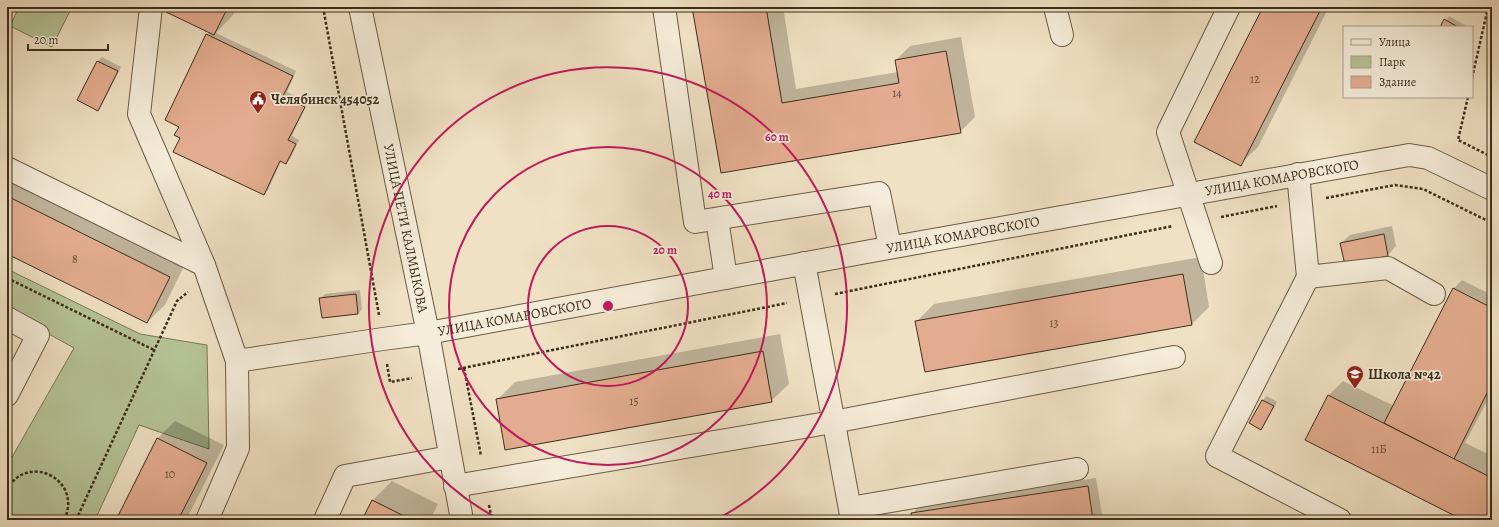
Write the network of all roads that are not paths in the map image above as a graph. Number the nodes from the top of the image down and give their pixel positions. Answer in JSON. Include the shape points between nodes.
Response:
{"nodes":[{"id":1,"x":151,"y":7,"type":"edge"},
{"id":2,"x":360,"y":7,"type":"edge"},
{"id":3,"x":664,"y":7,"type":"edge"},
{"id":4,"x":1055,"y":7,"type":"edge"},
{"id":5,"x":1229,"y":7,"type":"edge"},
{"id":6,"x":1062,"y":35,"type":"dead end"},
{"id":7,"x":7,"y":168,"type":"edge"},
{"id":8,"x":1298,"y":174,"type":"junction"},
{"id":9,"x":1492,"y":189,"type":"edge"},
{"id":10,"x":1189,"y":193,"type":"junction"},
{"id":11,"x":717,"y":218,"type":"junction"},
{"id":12,"x":890,"y":247,"type":"junction"},
{"id":13,"x":804,"y":263,"type":"junction"},
{"id":14,"x":1211,"y":263,"type":"dead end"},
{"id":15,"x":206,"y":270,"type":"junction"},
{"id":16,"x":1308,"y":277,"type":"junction"},
{"id":17,"x":726,"y":278,"type":"junction"},
{"id":18,"x":1434,"y":294,"type":"dead end"},
{"id":19,"x":7,"y":318,"type":"edge"},
{"id":20,"x":428,"y":333,"type":"junction"},
{"id":21,"x":1174,"y":357,"type":"dead end"},
{"id":22,"x":237,"y":361,"type":"junction"},
{"id":23,"x":7,"y":395,"type":"edge"},
{"id":24,"x":833,"y":422,"type":"junction"},
{"id":25,"x":450,"y":457,"type":"junction"},
{"id":26,"x":1077,"y":469,"type":"dead end"},
{"id":27,"x":455,"y":486,"type":"junction"},
{"id":28,"x":851,"y":514,"type":"edge"},
{"id":29,"x":206,"y":520,"type":"edge"},
{"id":30,"x":325,"y":520,"type":"edge"},
{"id":31,"x":462,"y":520,"type":"edge"},
{"id":32,"x":1340,"y":520,"type":"edge"}],
"edges":[{"from":1,"to":15,"type":"street","via":[[139,114]]},
{"from":2,"to":20,"type":"street","name":"УЛИЦА ПЕТИ КАЛМЫКОВА"},
{"from":3,"to":11,"type":"street","via":[[695,222]]},
{"from":4,"to":6,"type":"street"},
{"from":5,"to":10,"type":"street","via":[[1168,132]]},
{"from":7,"to":15,"type":"street"},
{"from":8,"to":9,"type":"street","name":"УЛИЦА КОМАРОВСКОГО","via":[[1409,155],[1428,158]]},
{"from":8,"to":10,"type":"street","name":"УЛИЦА КОМАРОВСКОГО"},
{"from":8,"to":16,"type":"street"},
{"from":10,"to":12,"type":"street","name":"УЛИЦА КОМАРОВСКОГО"},
{"from":10,"to":14,"type":"street"},
{"from":11,"to":12,"type":"street","via":[[879,193]]},
{"from":11,"to":17,"type":"street"},
{"from":12,"to":13,"type":"street","name":"УЛИЦА КОМАРОВСКОГО"},
{"from":13,"to":17,"type":"street","name":"УЛИЦА КОМАРОВСКОГО"},
{"from":13,"to":24,"type":"street"},
{"from":15,"to":22,"type":"street"},
{"from":16,"to":18,"type":"street","via":[[1388,268]]},
{"from":16,"to":32,"type":"street","via":[[1217,456]]},
{"from":17,"to":20,"type":"street","name":"УЛИЦА КОМАРОВСКОГО"},
{"from":19,"to":23,"type":"street","via":[[38,335]]},
{"from":20,"to":22,"type":"street","name":"УЛИЦА КОМАРОВСКОГО"},
{"from":20,"to":25,"type":"street","name":"УЛИЦА ПЕТИ КАЛМЫКОВА"},
{"from":21,"to":24,"type":"street"},
{"from":22,"to":29,"type":"street","via":[[238,448]]},
{"from":24,"to":27,"type":"street"},
{"from":24,"to":28,"type":"street"},
{"from":25,"to":27,"type":"street","name":"УЛИЦА ПЕТИ КАЛМЫКОВА"},
{"from":25,"to":30,"type":"street","via":[[345,476]]},
{"from":26,"to":28,"type":"street"},
{"from":27,"to":31,"type":"street","name":"УЛИЦА ПЕТИ КАЛМЫКОВА"}]}
